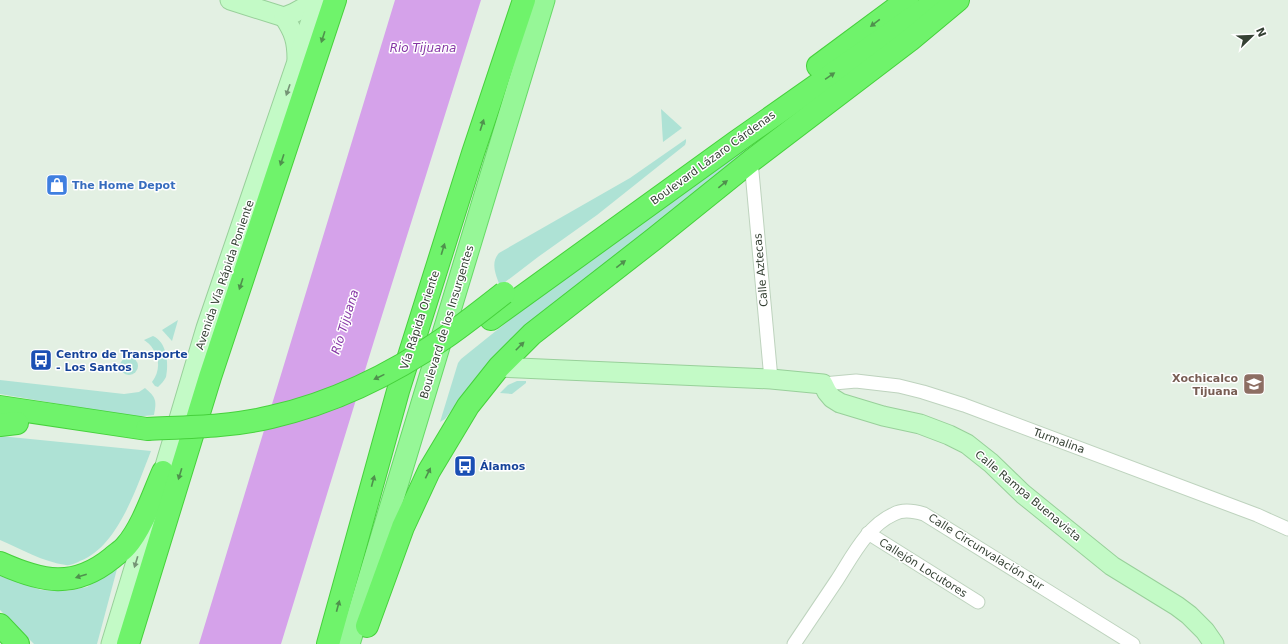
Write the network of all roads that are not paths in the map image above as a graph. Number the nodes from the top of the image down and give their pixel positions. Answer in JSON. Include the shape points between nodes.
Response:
{"nodes":[{"id":1,"x":230,"y":0,"type":"edge"},
{"id":2,"x":315,"y":0,"type":"edge"},
{"id":3,"x":318,"y":0,"type":"edge"},
{"id":4,"x":335,"y":0,"type":"edge"},
{"id":5,"x":524,"y":0,"type":"edge"},
{"id":6,"x":544,"y":0,"type":"edge"},
{"id":7,"x":556,"y":0,"type":"edge"},
{"id":8,"x":906,"y":0,"type":"edge"},
{"id":9,"x":938,"y":0,"type":"edge"},
{"id":10,"x":958,"y":0,"type":"edge"},
{"id":11,"x":284,"y":17,"type":"junction"},
{"id":12,"x":297,"y":64,"type":"junction"},
{"id":13,"x":751,"y":161,"type":"junction"},
{"id":14,"x":499,"y":367,"type":"junction"},
{"id":15,"x":771,"y":379,"type":"junction"},
{"id":16,"x":823,"y":384,"type":"junction"},
{"id":17,"x":0,"y":407,"type":"edge"},
{"id":18,"x":6,"y":423,"type":"edge"},
{"id":19,"x":146,"y":436,"type":"junction"},
{"id":20,"x":163,"y":472,"type":"junction"},
{"id":21,"x":1288,"y":529,"type":"edge"},
{"id":22,"x":868,"y":533,"type":"junction"},
{"id":23,"x":0,"y":563,"type":"edge"},
{"id":24,"x":978,"y":602,"type":"dead end"},
{"id":25,"x":0,"y":625,"type":"edge"},
{"id":26,"x":365,"y":635,"type":"edge"},
{"id":27,"x":18,"y":644,"type":"edge"},
{"id":28,"x":111,"y":644,"type":"edge"},
{"id":29,"x":128,"y":644,"type":"edge"},
{"id":30,"x":328,"y":644,"type":"edge"},
{"id":31,"x":349,"y":644,"type":"edge"},
{"id":32,"x":794,"y":644,"type":"edge"},
{"id":33,"x":1133,"y":644,"type":"edge"},
{"id":34,"x":1214,"y":644,"type":"edge"}],
"edges":[{"from":1,"to":11,"type":"street"},
{"from":2,"to":11,"type":"street","via":[[294,14]]},
{"from":3,"to":12,"type":"street","name":"Avenida Vía Rápida Poniente"},
{"from":4,"to":29,"type":"highway","name":"Avenida Vía Rápida Poniente","one_way":true,"via":[[210,377]]},
{"from":30,"to":5,"type":"highway","name":"Vía Rápida Oriente","one_way":true,"via":[[398,391]]},
{"from":6,"to":31,"type":"main road","name":"Boulevard de los Insurgentes"},
{"from":7,"to":26,"type":"main road","name":"Boulevard de los Insurgentes","via":[[402,505]]},
{"from":8,"to":19,"type":"highway","name":"Boulevard Lázaro Cárdenas","one_way":true,"bridge":true,"via":[[446,337],[381,377],[309,406],[270,418]]},
{"from":19,"to":9,"type":"highway","name":"Boulevard Lázaro Cárdenas","one_way":true,"via":[[200,441],[272,430],[345,408],[423,370],[730,146]]},
{"from":10,"to":13,"type":"highway","via":[[910,40]]},
{"from":11,"to":12,"type":"street","via":[[297,45]]},
{"from":12,"to":20,"type":"street","name":"Avenida Vía Rápida Poniente","one_way":true,"via":[[206,328]]},
{"from":14,"to":13,"type":"highway","one_way":true,"via":[[532,334]]},
{"from":13,"to":15,"type":"street","name":"Calle Aztecas"},
{"from":14,"to":15,"type":"street"},
{"from":26,"to":14,"type":"highway","one_way":true,"via":[[404,527],[428,471],[468,406]]},
{"from":15,"to":16,"type":"street"},
{"from":16,"to":21,"type":"street","name":"Turmalina","via":[[856,381],[899,386],[923,392],[1258,515]]},
{"from":16,"to":34,"type":"street","name":"Calle Rampa Buenavista","via":[[832,398],[840,403],[920,424],[967,444],[1023,494],[1112,566],[1189,615]]},
{"from":17,"to":19,"type":"highway","via":[[86,421]]},
{"from":18,"to":19,"type":"highway"},
{"from":20,"to":23,"type":"highway","one_way":true,"via":[[139,526],[126,547],[101,567],[84,576],[65,580],[46,579]]},
{"from":20,"to":28,"type":"street","name":"Avenida Vía Rápida Poniente","one_way":true},
{"from":22,"to":24,"type":"street","name":"Callejón Locutores"},
{"from":22,"to":32,"type":"street","name":"Calle Circunvalación Sur"},
{"from":22,"to":33,"type":"street","name":"Calle Circunvalación Sur","via":[[895,513],[915,511],[924,514]]},
{"from":25,"to":27,"type":"highway"}]}
